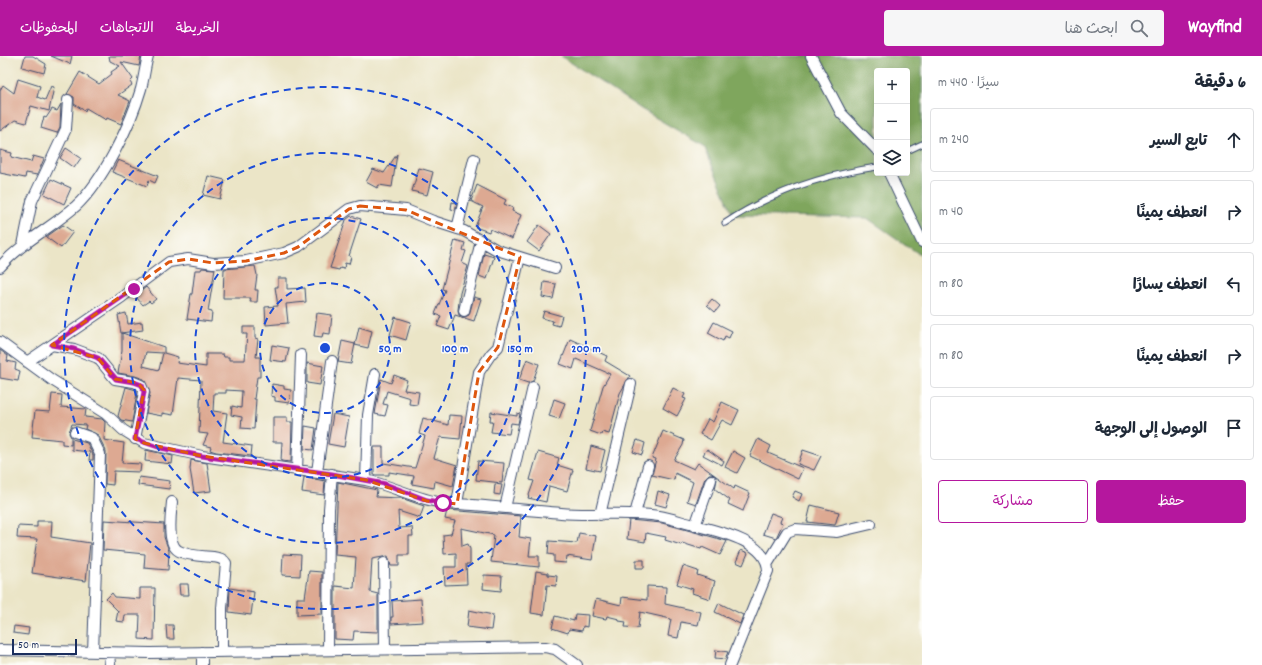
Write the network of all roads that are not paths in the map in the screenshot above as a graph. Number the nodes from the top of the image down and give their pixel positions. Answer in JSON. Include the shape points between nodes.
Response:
{"nodes":[{"id":1,"x":148,"y":56,"type":"edge"},
{"id":2,"x":811,"y":56,"type":"edge"},
{"id":3,"x":68,"y":100,"type":"dead end"},
{"id":4,"x":922,"y":144,"type":"edge"},
{"id":5,"x":874,"y":147,"type":"edge"},
{"id":6,"x":910,"y":150,"type":"edge"},
{"id":7,"x":474,"y":158,"type":"dead end"},
{"id":8,"x":874,"y":167,"type":"edge"},
{"id":9,"x":890,"y":176,"type":"edge"},
{"id":10,"x":725,"y":223,"type":"dead end"},
{"id":11,"x":457,"y":229,"type":"junction"},
{"id":12,"x":481,"y":241,"type":"junction"},
{"id":13,"x":922,"y":242,"type":"edge"},
{"id":14,"x":23,"y":245,"type":"junction"},
{"id":15,"x":520,"y":257,"type":"junction"},
{"id":16,"x":0,"y":267,"type":"edge"},
{"id":17,"x":555,"y":268,"type":"dead end"},
{"id":18,"x":464,"y":311,"type":"dead end"},
{"id":19,"x":0,"y":342,"type":"edge"},
{"id":20,"x":52,"y":345,"type":"junction"},
{"id":21,"x":301,"y":355,"type":"dead end"},
{"id":22,"x":332,"y":361,"type":"dead end"},
{"id":23,"x":27,"y":362,"type":"junction"},
{"id":24,"x":375,"y":374,"type":"dead end"},
{"id":25,"x":631,"y":384,"type":"dead end"},
{"id":26,"x":533,"y":386,"type":"dead end"},
{"id":27,"x":76,"y":432,"type":"dead end"},
{"id":28,"x":135,"y":439,"type":"junction"},
{"id":29,"x":648,"y":466,"type":"dead end"},
{"id":30,"x":297,"y":471,"type":"junction"},
{"id":31,"x":317,"y":472,"type":"junction"},
{"id":32,"x":332,"y":474,"type":"junction"},
{"id":33,"x":366,"y":480,"type":"junction"},
{"id":34,"x":711,"y":480,"type":"dead end"},
{"id":35,"x":172,"y":502,"type":"dead end"},
{"id":36,"x":457,"y":504,"type":"junction"},
{"id":37,"x":505,"y":508,"type":"junction"},
{"id":38,"x":635,"y":514,"type":"junction"},
{"id":39,"x":600,"y":515,"type":"junction"},
{"id":40,"x":871,"y":524,"type":"dead end"},
{"id":41,"x":695,"y":526,"type":"junction"},
{"id":42,"x":384,"y":563,"type":"dead end"},
{"id":43,"x":768,"y":563,"type":"junction"},
{"id":44,"x":385,"y":649,"type":"junction"},
{"id":45,"x":0,"y":650,"type":"edge"},
{"id":46,"x":328,"y":650,"type":"junction"},
{"id":47,"x":93,"y":652,"type":"junction"},
{"id":48,"x":109,"y":652,"type":"junction"},
{"id":49,"x":202,"y":652,"type":"junction"},
{"id":50,"x":222,"y":652,"type":"junction"},
{"id":51,"x":110,"y":665,"type":"edge"},
{"id":52,"x":202,"y":665,"type":"edge"},
{"id":53,"x":577,"y":665,"type":"edge"},
{"id":54,"x":730,"y":665,"type":"edge"}],
"edges":[{"from":1,"to":14,"type":"street","via":[[140,90],[129,120],[98,181],[74,207]]},
{"from":2,"to":5,"type":"street","via":[[841,113]]},
{"from":3,"to":14,"type":"street","via":[[66,129],[32,201]]},
{"from":4,"to":6,"type":"lane"},
{"from":7,"to":11,"type":"street"},
{"from":8,"to":10,"type":"lane","via":[[793,186],[748,208]]},
{"from":9,"to":13,"type":"street"},
{"from":11,"to":12,"type":"street"},
{"from":11,"to":20,"type":"street","via":[[406,210],[355,207],[334,219],[298,247],[284,253],[246,261],[213,263],[188,259],[168,262]]},
{"from":12,"to":15,"type":"street","via":[[497,250]]},
{"from":12,"to":18,"type":"street"},
{"from":14,"to":16,"type":"street"},
{"from":15,"to":17,"type":"street"},
{"from":15,"to":36,"type":"street","via":[[498,347],[479,372]]},
{"from":19,"to":23,"type":"street"},
{"from":20,"to":23,"type":"street"},
{"from":20,"to":28,"type":"street","via":[[74,349],[98,358],[116,379],[142,385],[144,392]]},
{"from":21,"to":30,"type":"street"},
{"from":22,"to":31,"type":"street"},
{"from":23,"to":28,"type":"street","via":[[106,414]]},
{"from":24,"to":33,"type":"street","via":[[368,415]]},
{"from":25,"to":39,"type":"street"},
{"from":26,"to":37,"type":"street"},
{"from":27,"to":47,"type":"street","via":[[92,438],[100,454]]},
{"from":28,"to":30,"type":"street","via":[[161,448]]},
{"from":29,"to":38,"type":"street"},
{"from":30,"to":31,"type":"street"},
{"from":31,"to":32,"type":"street"},
{"from":32,"to":33,"type":"street"},
{"from":32,"to":46,"type":"street","via":[[329,510]]},
{"from":33,"to":36,"type":"street","via":[[385,484],[427,500]]},
{"from":34,"to":41,"type":"street"},
{"from":35,"to":50,"type":"street","via":[[170,524],[174,547],[179,552],[220,558],[226,563]]},
{"from":36,"to":37,"type":"street"},
{"from":37,"to":39,"type":"street"},
{"from":38,"to":39,"type":"street"},
{"from":38,"to":41,"type":"street","via":[[659,516]]},
{"from":40,"to":43,"type":"street","via":[[837,532],[795,529],[787,532]]},
{"from":41,"to":43,"type":"street","via":[[714,529],[747,543],[759,551]]},
{"from":42,"to":44,"type":"street"},
{"from":43,"to":54,"type":"street","via":[[764,586]]},
{"from":44,"to":46,"type":"street"},
{"from":44,"to":53,"type":"street","via":[[545,646],[555,649]]},
{"from":45,"to":47,"type":"street"},
{"from":46,"to":50,"type":"street"},
{"from":47,"to":48,"type":"street"},
{"from":48,"to":49,"type":"street"},
{"from":48,"to":51,"type":"street"},
{"from":49,"to":50,"type":"street"},
{"from":49,"to":52,"type":"street"}]}
